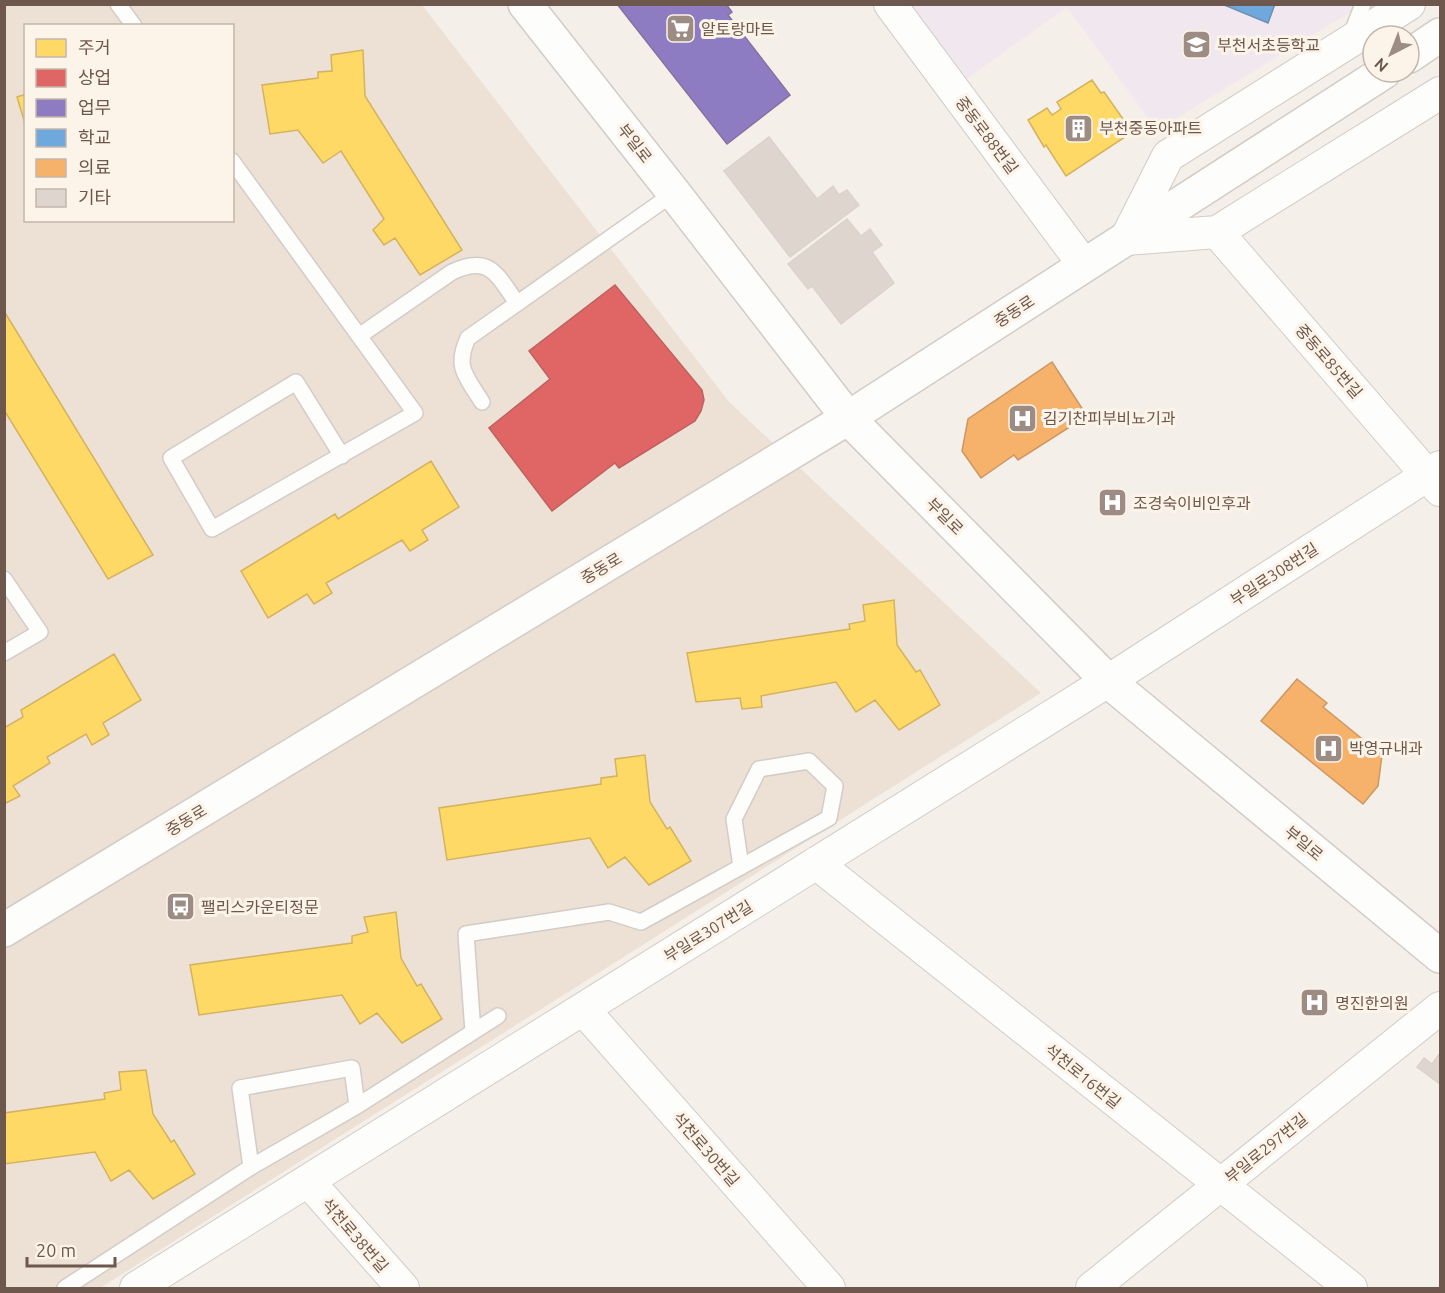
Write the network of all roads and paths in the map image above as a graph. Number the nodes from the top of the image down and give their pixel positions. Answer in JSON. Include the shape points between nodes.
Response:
{"nodes":[{"id":1,"x":118,"y":4,"type":"edge"},
{"id":2,"x":525,"y":4,"type":"edge"},
{"id":3,"x":890,"y":4,"type":"edge"},
{"id":4,"x":1363,"y":4,"type":"edge"},
{"id":5,"x":1409,"y":4,"type":"edge"},
{"id":6,"x":133,"y":24,"type":"edge"},
{"id":7,"x":1440,"y":35,"type":"edge"},
{"id":8,"x":1348,"y":43,"type":"junction"},
{"id":9,"x":1421,"y":48,"type":"edge"},
{"id":10,"x":1365,"y":84,"type":"edge"},
{"id":11,"x":1440,"y":93,"type":"edge"},
{"id":12,"x":234,"y":165,"type":"edge"},
{"id":13,"x":674,"y":193,"type":"junction"},
{"id":14,"x":1217,"y":232,"type":"junction"},
{"id":15,"x":1126,"y":239,"type":"junction"},
{"id":16,"x":1084,"y":266,"type":"junction"},
{"id":17,"x":517,"y":303,"type":"junction"},
{"id":18,"x":359,"y":336,"type":"junction"},
{"id":19,"x":482,"y":402,"type":"dead end"},
{"id":20,"x":848,"y":418,"type":"junction"},
{"id":21,"x":342,"y":456,"type":"junction"},
{"id":22,"x":1436,"y":477,"type":"edge"},
{"id":23,"x":4,"y":579,"type":"edge"},
{"id":24,"x":4,"y":653,"type":"edge"},
{"id":25,"x":1108,"y":681,"type":"junction"},
{"id":26,"x":816,"y":863,"type":"junction"},
{"id":27,"x":741,"y":867,"type":"junction"},
{"id":28,"x":4,"y":930,"type":"edge"},
{"id":29,"x":1440,"y":956,"type":"edge"},
{"id":30,"x":1440,"y":1008,"type":"edge"},
{"id":31,"x":583,"y":1009,"type":"junction"},
{"id":32,"x":498,"y":1016,"type":"dead end"},
{"id":33,"x":473,"y":1032,"type":"junction"},
{"id":34,"x":357,"y":1106,"type":"junction"},
{"id":35,"x":251,"y":1167,"type":"junction"},
{"id":36,"x":308,"y":1181,"type":"junction"},
{"id":37,"x":1220,"y":1185,"type":"junction"},
{"id":38,"x":66,"y":1288,"type":"edge"},
{"id":39,"x":136,"y":1288,"type":"edge"},
{"id":40,"x":403,"y":1288,"type":"edge"},
{"id":41,"x":829,"y":1288,"type":"edge"},
{"id":42,"x":1092,"y":1288,"type":"edge"},
{"id":43,"x":1351,"y":1288,"type":"edge"}],
"edges":[{"from":1,"to":6,"type":"lane"},
{"from":2,"to":13,"type":"street","name":"부일로"},
{"from":3,"to":16,"type":"street","name":"중동로88번길"},
{"from":4,"to":8,"type":"lane"},
{"from":5,"to":8,"type":"street"},
{"from":7,"to":9,"type":"street"},
{"from":8,"to":15,"type":"street","via":[[1168,156]]},
{"from":10,"to":15,"type":"street","name":"중동로"},
{"from":11,"to":14,"type":"street"},
{"from":12,"to":18,"type":"lane"},
{"from":13,"to":17,"type":"lane"},
{"from":13,"to":20,"type":"street","name":"부일로"},
{"from":14,"to":15,"type":"street"},
{"from":14,"to":22,"type":"street","name":"중동로85번길"},
{"from":15,"to":16,"type":"street","name":"중동로"},
{"from":16,"to":20,"type":"street","name":"중동로"},
{"from":17,"to":18,"type":"lane","via":[[495,272],[483,265],[466,265]]},
{"from":17,"to":19,"type":"lane","via":[[468,338],[461,352],[462,370]]},
{"from":18,"to":21,"type":"lane","via":[[415,413]]},
{"from":20,"to":25,"type":"street","name":"부일로"},
{"from":20,"to":28,"type":"street","name":"중동로"},
{"from":21,"to":21,"type":"lane","via":[[212,529],[171,458],[296,382]]},
{"from":22,"to":25,"type":"street","name":"부일로308번길"},
{"from":23,"to":24,"type":"lane","via":[[40,632]]},
{"from":25,"to":26,"type":"street","name":"부일로307번길"},
{"from":25,"to":29,"type":"street","name":"부일로"},
{"from":26,"to":31,"type":"street","name":"부일로307번길"},
{"from":26,"to":37,"type":"street","name":"석천로16번길"},
{"from":27,"to":27,"type":"lane","via":[[829,818],[835,786],[809,761],[759,769],[734,819]]},
{"from":27,"to":33,"type":"lane","via":[[641,922],[609,912],[466,934]]},
{"from":30,"to":37,"type":"street","name":"부일로297번길"},
{"from":31,"to":36,"type":"street","name":"부일로307번길"},
{"from":31,"to":41,"type":"street","name":"석천로30번길"},
{"from":32,"to":33,"type":"lane"},
{"from":33,"to":34,"type":"lane"},
{"from":34,"to":35,"type":"lane"},
{"from":34,"to":35,"type":"lane","via":[[352,1068],[240,1088]]},
{"from":35,"to":38,"type":"lane"},
{"from":36,"to":39,"type":"street","name":"부일로307번길"},
{"from":36,"to":40,"type":"street","name":"석천로38번길"},
{"from":37,"to":42,"type":"street","name":"부일로297번길"},
{"from":37,"to":43,"type":"street","name":"석천로16번길"}]}
